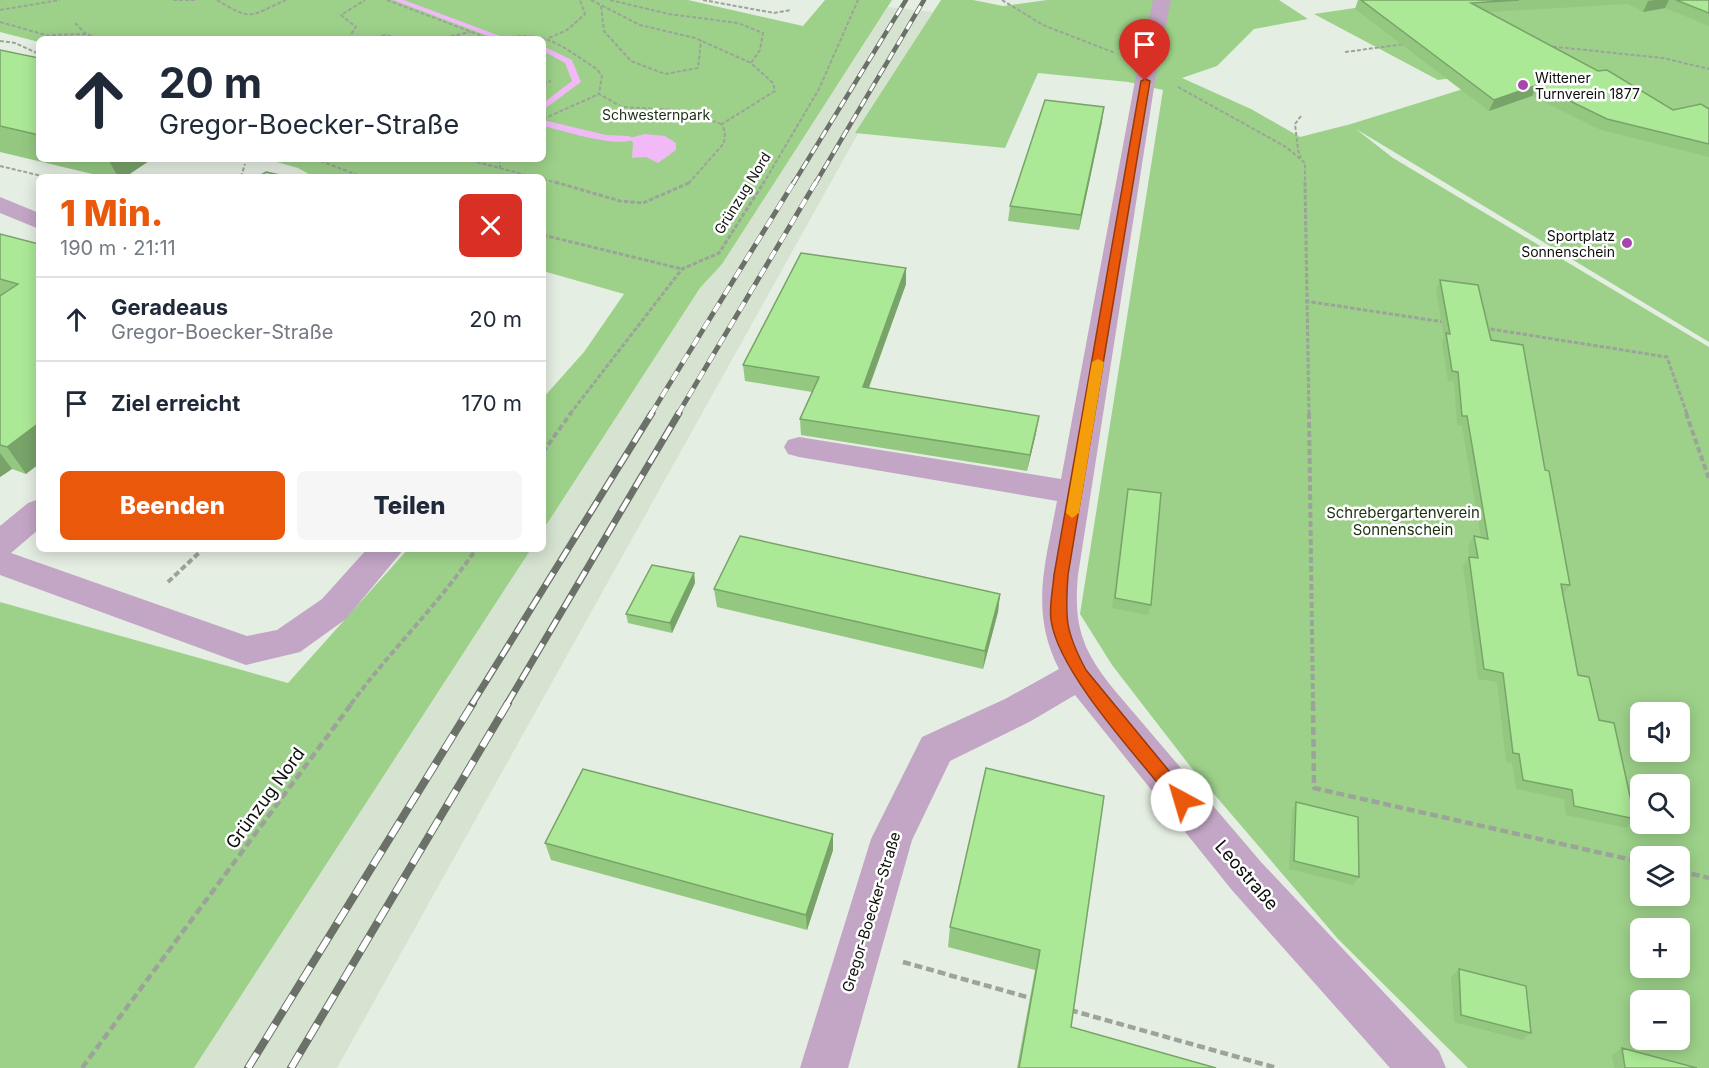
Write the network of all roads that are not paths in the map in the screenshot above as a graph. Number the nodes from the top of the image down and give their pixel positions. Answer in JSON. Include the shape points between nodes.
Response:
{"nodes":[{"id":1,"x":1162,"y":0,"type":"edge"},
{"id":2,"x":0,"y":204,"type":"edge"},
{"id":3,"x":36,"y":221,"type":"edge"},
{"id":4,"x":799,"y":447,"type":"dead end"},
{"id":5,"x":1076,"y":493,"type":"junction"},
{"id":6,"x":36,"y":514,"type":"edge"},
{"id":7,"x":0,"y":544,"type":"edge"},
{"id":8,"x":384,"y":552,"type":"edge"},
{"id":9,"x":0,"y":562,"type":"edge"},
{"id":10,"x":1081,"y":674,"type":"junction"},
{"id":11,"x":824,"y":1068,"type":"edge"},
{"id":12,"x":1422,"y":1068,"type":"edge"}],
"edges":[{"from":1,"to":5,"type":"street"},
{"from":2,"to":3,"type":"street"},
{"from":4,"to":5,"type":"street"},
{"from":5,"to":10,"type":"street","via":[[1061,575],[1058,620]]},
{"from":6,"to":7,"type":"street"},
{"from":8,"to":9,"type":"street","via":[[334,609],[287,642],[246,651]]},
{"from":10,"to":11,"type":"street","name":"Gregor-Boecker-Straße","via":[[1018,710],[936,749],[892,839]]},
{"from":10,"to":12,"type":"street","name":"Leostraße","via":[[1265,897]]}]}
